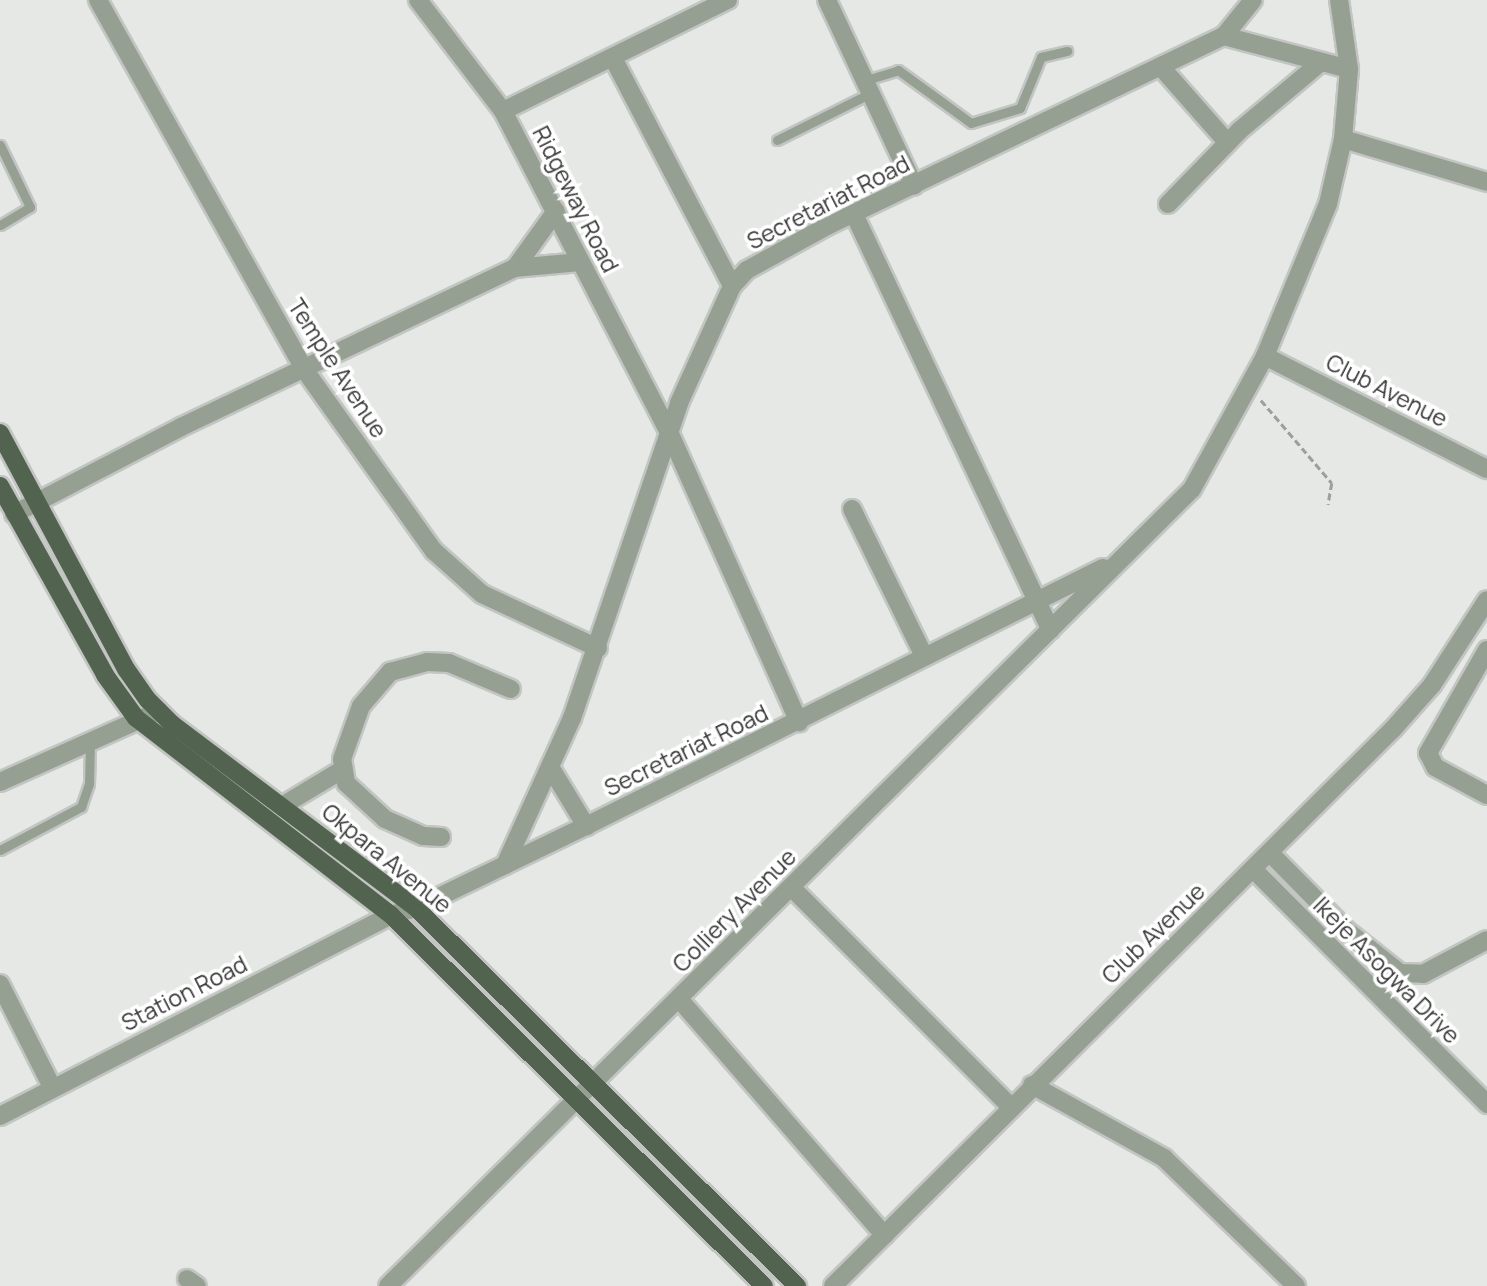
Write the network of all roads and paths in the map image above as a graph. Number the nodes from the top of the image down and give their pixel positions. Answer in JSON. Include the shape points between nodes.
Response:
{"nodes":[{"id":1,"x":98,"y":0,"type":"edge"},
{"id":2,"x":418,"y":0,"type":"edge"},
{"id":3,"x":728,"y":0,"type":"edge"},
{"id":4,"x":827,"y":0,"type":"edge"},
{"id":5,"x":1253,"y":0,"type":"edge"},
{"id":6,"x":1339,"y":0,"type":"edge"},
{"id":7,"x":1224,"y":36,"type":"junction"},
{"id":8,"x":1067,"y":51,"type":"dead end"},
{"id":9,"x":614,"y":58,"type":"junction"},
{"id":10,"x":1321,"y":62,"type":"junction"},
{"id":11,"x":1161,"y":67,"type":"junction"},
{"id":12,"x":1349,"y":69,"type":"junction"},
{"id":13,"x":866,"y":87,"type":"junction"},
{"id":14,"x":503,"y":111,"type":"junction"},
{"id":15,"x":1343,"y":139,"type":"junction"},
{"id":16,"x":777,"y":140,"type":"dead end"},
{"id":17,"x":1227,"y":142,"type":"junction"},
{"id":18,"x":0,"y":145,"type":"edge"},
{"id":19,"x":1487,"y":182,"type":"edge"},
{"id":20,"x":914,"y":186,"type":"junction"},
{"id":21,"x":1168,"y":204,"type":"dead end"},
{"id":22,"x":556,"y":211,"type":"junction"},
{"id":23,"x":854,"y":214,"type":"junction"},
{"id":24,"x":0,"y":225,"type":"edge"},
{"id":25,"x":580,"y":262,"type":"junction"},
{"id":26,"x":515,"y":268,"type":"junction"},
{"id":27,"x":732,"y":286,"type":"junction"},
{"id":28,"x":1265,"y":356,"type":"junction"},
{"id":29,"x":304,"y":369,"type":"junction"},
{"id":30,"x":1249,"y":387,"type":"junction"},
{"id":31,"x":0,"y":433,"type":"edge"},
{"id":32,"x":670,"y":434,"type":"junction"},
{"id":33,"x":1487,"y":469,"type":"edge"},
{"id":34,"x":0,"y":486,"type":"edge"},
{"id":35,"x":37,"y":505,"type":"junction"},
{"id":36,"x":1328,"y":505,"type":"dead end"},
{"id":37,"x":852,"y":509,"type":"dead end"},
{"id":38,"x":15,"y":514,"type":"junction"},
{"id":39,"x":1111,"y":565,"type":"junction"},
{"id":40,"x":1038,"y":599,"type":"junction"},
{"id":41,"x":1487,"y":600,"type":"edge"},
{"id":42,"x":1051,"y":630,"type":"junction"},
{"id":43,"x":598,"y":648,"type":"junction"},
{"id":44,"x":1487,"y":650,"type":"edge"},
{"id":45,"x":924,"y":656,"type":"junction"},
{"id":46,"x":511,"y":690,"type":"dead end"},
{"id":47,"x":159,"y":711,"type":"junction"},
{"id":48,"x":136,"y":718,"type":"junction"},
{"id":49,"x":799,"y":722,"type":"junction"},
{"id":50,"x":90,"y":743,"type":"junction"},
{"id":51,"x":552,"y":770,"type":"junction"},
{"id":52,"x":340,"y":771,"type":"junction"},
{"id":53,"x":0,"y":782,"type":"edge"},
{"id":54,"x":1487,"y":795,"type":"edge"},
{"id":55,"x":282,"y":806,"type":"junction"},
{"id":56,"x":586,"y":826,"type":"junction"},
{"id":57,"x":441,"y":837,"type":"dead end"},
{"id":58,"x":0,"y":849,"type":"edge"},
{"id":59,"x":1270,"y":853,"type":"junction"},
{"id":60,"x":505,"y":865,"type":"junction"},
{"id":61,"x":1253,"y":869,"type":"junction"},
{"id":62,"x":792,"y":888,"type":"junction"},
{"id":63,"x":416,"y":908,"type":"junction"},
{"id":64,"x":391,"y":915,"type":"junction"},
{"id":65,"x":1487,"y":940,"type":"edge"},
{"id":66,"x":0,"y":984,"type":"edge"},
{"id":67,"x":679,"y":999,"type":"junction"},
{"id":68,"x":594,"y":1082,"type":"junction"},
{"id":69,"x":1032,"y":1085,"type":"junction"},
{"id":70,"x":52,"y":1087,"type":"junction"},
{"id":71,"x":577,"y":1098,"type":"junction"},
{"id":72,"x":1487,"y":1104,"type":"edge"},
{"id":73,"x":1011,"y":1107,"type":"junction"},
{"id":74,"x":0,"y":1116,"type":"edge"},
{"id":75,"x":884,"y":1235,"type":"junction"},
{"id":76,"x":388,"y":1286,"type":"edge"},
{"id":77,"x":764,"y":1286,"type":"edge"},
{"id":78,"x":797,"y":1286,"type":"edge"},
{"id":79,"x":833,"y":1286,"type":"edge"},
{"id":80,"x":1296,"y":1286,"type":"edge"}],
"edges":[{"from":1,"to":29,"type":"street","name":"Temple Avenue"},
{"from":2,"to":14,"type":"street","name":"Ridgeway Road"},
{"from":3,"to":9,"type":"street"},
{"from":4,"to":13,"type":"street"},
{"from":5,"to":7,"type":"street","name":"Secretariat Road"},
{"from":6,"to":12,"type":"street"},
{"from":7,"to":10,"type":"street"},
{"from":7,"to":11,"type":"street","name":"Secretariat Road"},
{"from":8,"to":13,"type":"lane","via":[[1041,57],[1020,108],[971,123],[898,70]]},
{"from":9,"to":14,"type":"street"},
{"from":9,"to":27,"type":"street"},
{"from":10,"to":12,"type":"street"},
{"from":10,"to":17,"type":"street"},
{"from":11,"to":17,"type":"street"},
{"from":11,"to":20,"type":"street","name":"Secretariat Road"},
{"from":12,"to":15,"type":"street"},
{"from":13,"to":16,"type":"lane"},
{"from":13,"to":20,"type":"street"},
{"from":14,"to":22,"type":"street","name":"Ridgeway Road"},
{"from":15,"to":19,"type":"street"},
{"from":15,"to":28,"type":"street","via":[[1328,204]]},
{"from":17,"to":21,"type":"street"},
{"from":18,"to":24,"type":"lane","via":[[30,207]]},
{"from":20,"to":23,"type":"street","name":"Secretariat Road"},
{"from":22,"to":25,"type":"street","name":"Ridgeway Road"},
{"from":22,"to":26,"type":"street"},
{"from":23,"to":27,"type":"street","name":"Secretariat Road","via":[[747,270]]},
{"from":23,"to":40,"type":"street"},
{"from":25,"to":26,"type":"street"},
{"from":25,"to":32,"type":"street","name":"Ridgeway Road"},
{"from":26,"to":29,"type":"street"},
{"from":27,"to":32,"type":"street","name":"Secretariat Road"},
{"from":28,"to":30,"type":"street"},
{"from":28,"to":33,"type":"street","name":"Club Avenue"},
{"from":29,"to":35,"type":"street","via":[[181,427]]},
{"from":29,"to":43,"type":"street","name":"Temple Avenue","via":[[451,570],[482,594]]},
{"from":30,"to":36,"type":"path","via":[[1332,483]]},
{"from":30,"to":39,"type":"street","via":[[1192,489]]},
{"from":31,"to":35,"type":"main road","name":"Okpara Avenue"},
{"from":32,"to":43,"type":"street","name":"Secretariat Road"},
{"from":32,"to":49,"type":"street","name":"Ridgeway Road"},
{"from":34,"to":38,"type":"main road","name":"Okpara Avenue"},
{"from":35,"to":38,"type":"street"},
{"from":35,"to":47,"type":"main road","name":"Okpara Avenue","via":[[126,669]]},
{"from":37,"to":45,"type":"street"},
{"from":38,"to":48,"type":"main road","name":"Okpara Avenue","via":[[105,675]]},
{"from":39,"to":40,"type":"street","name":"Secretariat Road"},
{"from":39,"to":42,"type":"street","name":"Colliery Avenue"},
{"from":40,"to":42,"type":"street"},
{"from":40,"to":45,"type":"street","name":"Secretariat Road"},
{"from":41,"to":59,"type":"street","name":"Club Avenue","via":[[1432,685]]},
{"from":42,"to":62,"type":"street","name":"Colliery Avenue"},
{"from":43,"to":51,"type":"street","name":"Secretariat Road"},
{"from":44,"to":54,"type":"street","via":[[1428,753],[1435,767]]},
{"from":45,"to":49,"type":"street","name":"Secretariat Road"},
{"from":46,"to":52,"type":"street","via":[[449,663],[428,662],[390,671],[361,706]]},
{"from":47,"to":48,"type":"street"},
{"from":47,"to":55,"type":"main road","name":"Okpara Avenue"},
{"from":48,"to":50,"type":"street"},
{"from":48,"to":64,"type":"main road","name":"Okpara Avenue"},
{"from":49,"to":56,"type":"street","name":"Secretariat Road"},
{"from":50,"to":53,"type":"street"},
{"from":50,"to":58,"type":"lane","via":[[89,783],[80,807]]},
{"from":51,"to":56,"type":"street"},
{"from":51,"to":60,"type":"street","name":"Secretariat Road"},
{"from":52,"to":55,"type":"street"},
{"from":52,"to":57,"type":"street","via":[[355,795],[385,819],[423,836]]},
{"from":55,"to":63,"type":"main road","name":"Okpara Avenue"},
{"from":56,"to":60,"type":"street","name":"Secretariat Road"},
{"from":59,"to":61,"type":"street","name":"Club Avenue"},
{"from":59,"to":65,"type":"street","via":[[1346,930],[1400,973],[1423,975]]},
{"from":60,"to":63,"type":"street","name":"Secretariat Road"},
{"from":61,"to":69,"type":"street","name":"Club Avenue"},
{"from":61,"to":72,"type":"street","name":"Ikeje Asogwa Drive"},
{"from":62,"to":67,"type":"street","name":"Colliery Avenue"},
{"from":62,"to":73,"type":"street"},
{"from":63,"to":64,"type":"street","name":"Secretariat Road"},
{"from":63,"to":68,"type":"main road","name":"Okpara Avenue"},
{"from":64,"to":70,"type":"street","name":"Station Road"},
{"from":64,"to":71,"type":"main road","name":"Okpara Avenue"},
{"from":66,"to":70,"type":"street"},
{"from":67,"to":68,"type":"street","name":"Colliery Avenue"},
{"from":67,"to":75,"type":"street"},
{"from":68,"to":71,"type":"street","name":"Colliery Avenue"},
{"from":68,"to":78,"type":"main road","name":"Okpara Avenue"},
{"from":69,"to":73,"type":"street","name":"Club Avenue"},
{"from":69,"to":80,"type":"street","via":[[1164,1158]]},
{"from":70,"to":74,"type":"street","name":"Station Road"},
{"from":71,"to":76,"type":"street","name":"Colliery Avenue"},
{"from":71,"to":77,"type":"main road","name":"Okpara Avenue"},
{"from":73,"to":75,"type":"street","name":"Club Avenue"},
{"from":75,"to":79,"type":"street","name":"Club Avenue"}]}
